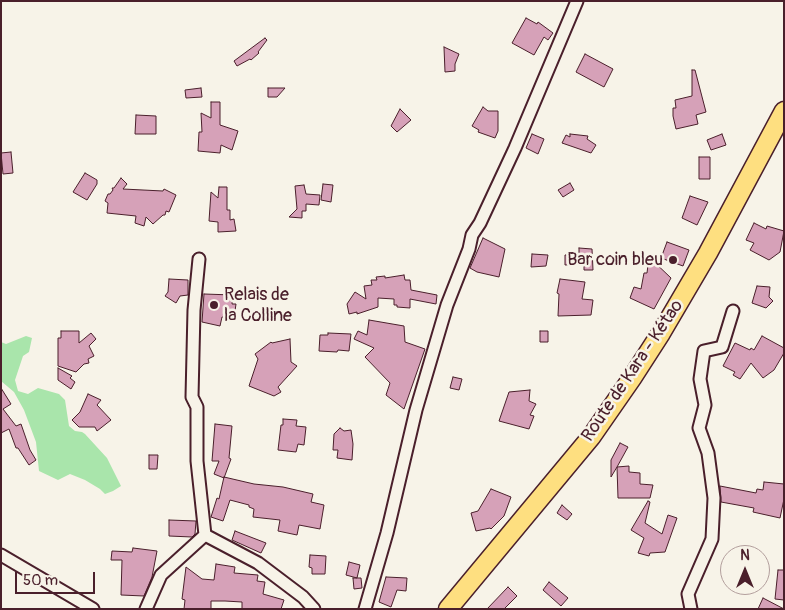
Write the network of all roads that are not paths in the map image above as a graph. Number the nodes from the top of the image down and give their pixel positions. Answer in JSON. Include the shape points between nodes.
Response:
{"nodes":[{"id":1,"x":577,"y":1,"type":"edge"},
{"id":2,"x":784,"y":111,"type":"edge"},
{"id":3,"x":199,"y":259,"type":"dead end"},
{"id":4,"x":733,"y":311,"type":"dead end"},
{"id":5,"x":205,"y":535,"type":"junction"},
{"id":6,"x":1,"y":555,"type":"edge"},
{"id":7,"x":93,"y":609,"type":"edge"},
{"id":8,"x":146,"y":609,"type":"edge"},
{"id":9,"x":314,"y":609,"type":"edge"},
{"id":10,"x":365,"y":609,"type":"edge"},
{"id":11,"x":448,"y":609,"type":"edge"},
{"id":12,"x":692,"y":609,"type":"edge"}],
"edges":[{"from":1,"to":10,"type":"street","via":[[515,148],[472,235],[447,306],[416,410]]},
{"from":2,"to":11,"type":"main road","name":"Route de Kara - Kétao","via":[[708,254],[632,378],[591,436]]},
{"from":3,"to":5,"type":"street","via":[[192,397],[197,407]]},
{"from":4,"to":12,"type":"street","via":[[722,347],[704,351],[700,379],[705,405],[699,428],[708,453],[714,498],[712,538],[688,594]]},
{"from":5,"to":8,"type":"street","via":[[161,575]]},
{"from":5,"to":9,"type":"street","via":[[258,563]]},
{"from":6,"to":7,"type":"street"}]}
